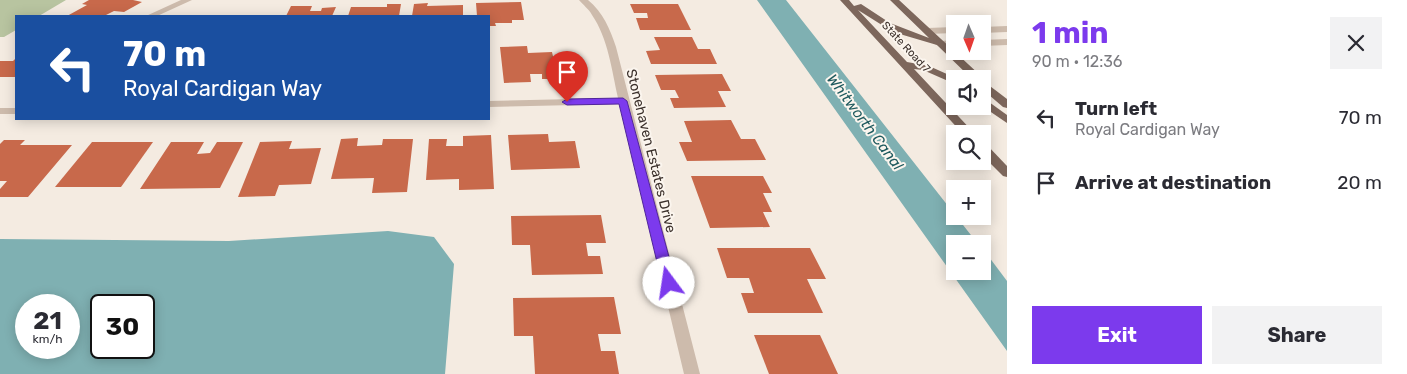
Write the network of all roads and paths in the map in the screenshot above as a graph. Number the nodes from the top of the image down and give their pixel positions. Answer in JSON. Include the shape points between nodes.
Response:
{"nodes":[{"id":1,"x":188,"y":0,"type":"edge"},
{"id":2,"x":582,"y":0,"type":"edge"},
{"id":3,"x":844,"y":0,"type":"edge"},
{"id":4,"x":851,"y":0,"type":"edge"},
{"id":5,"x":894,"y":0,"type":"edge"},
{"id":6,"x":152,"y":15,"type":"edge"},
{"id":7,"x":1007,"y":29,"type":"edge"},
{"id":8,"x":946,"y":30,"type":"edge"},
{"id":9,"x":991,"y":30,"type":"edge"},
{"id":10,"x":927,"y":31,"type":"junction"},
{"id":11,"x":1007,"y":42,"type":"edge"},
{"id":12,"x":991,"y":43,"type":"edge"},
{"id":13,"x":940,"y":44,"type":"junction"},
{"id":14,"x":946,"y":44,"type":"edge"},
{"id":15,"x":904,"y":64,"type":"junction"},
{"id":16,"x":968,"y":70,"type":"edge"},
{"id":17,"x":946,"y":77,"type":"edge"},
{"id":18,"x":991,"y":91,"type":"edge"},
{"id":19,"x":623,"y":101,"type":"junction"},
{"id":20,"x":490,"y":104,"type":"edge"},
{"id":21,"x":1007,"y":105,"type":"edge"},
{"id":22,"x":991,"y":107,"type":"edge"},
{"id":23,"x":0,"y":111,"type":"edge"},
{"id":24,"x":15,"y":111,"type":"edge"},
{"id":25,"x":1007,"y":120,"type":"edge"},
{"id":26,"x":962,"y":125,"type":"edge"},
{"id":27,"x":991,"y":156,"type":"edge"},
{"id":28,"x":1007,"y":173,"type":"edge"},
{"id":29,"x":692,"y":374,"type":"edge"}],
"edges":[{"from":1,"to":6,"type":"street"},
{"from":2,"to":19,"type":"street","name":"Stonehaven Estates Drive","via":[[591,6],[604,25]]},
{"from":3,"to":15,"type":"main road","name":"State Road 7"},
{"from":4,"to":13,"type":"main road","via":[[899,32]]},
{"from":5,"to":10,"type":"main road","name":"State Road 7"},
{"from":7,"to":9,"type":"street"},
{"from":8,"to":10,"type":"street"},
{"from":10,"to":13,"type":"main road","name":"State Road 7"},
{"from":11,"to":12,"type":"street"},
{"from":13,"to":14,"type":"street"},
{"from":13,"to":16,"type":"main road","name":"State Road 7"},
{"from":15,"to":17,"type":"main road","via":[[926,68]]},
{"from":15,"to":26,"type":"main road","name":"State Road 7"},
{"from":18,"to":21,"type":"main road"},
{"from":19,"to":20,"type":"street"},
{"from":19,"to":29,"type":"street","name":"Stonehaven Estates Drive"},
{"from":22,"to":25,"type":"main road"},
{"from":23,"to":24,"type":"street"},
{"from":27,"to":28,"type":"main road"}]}
